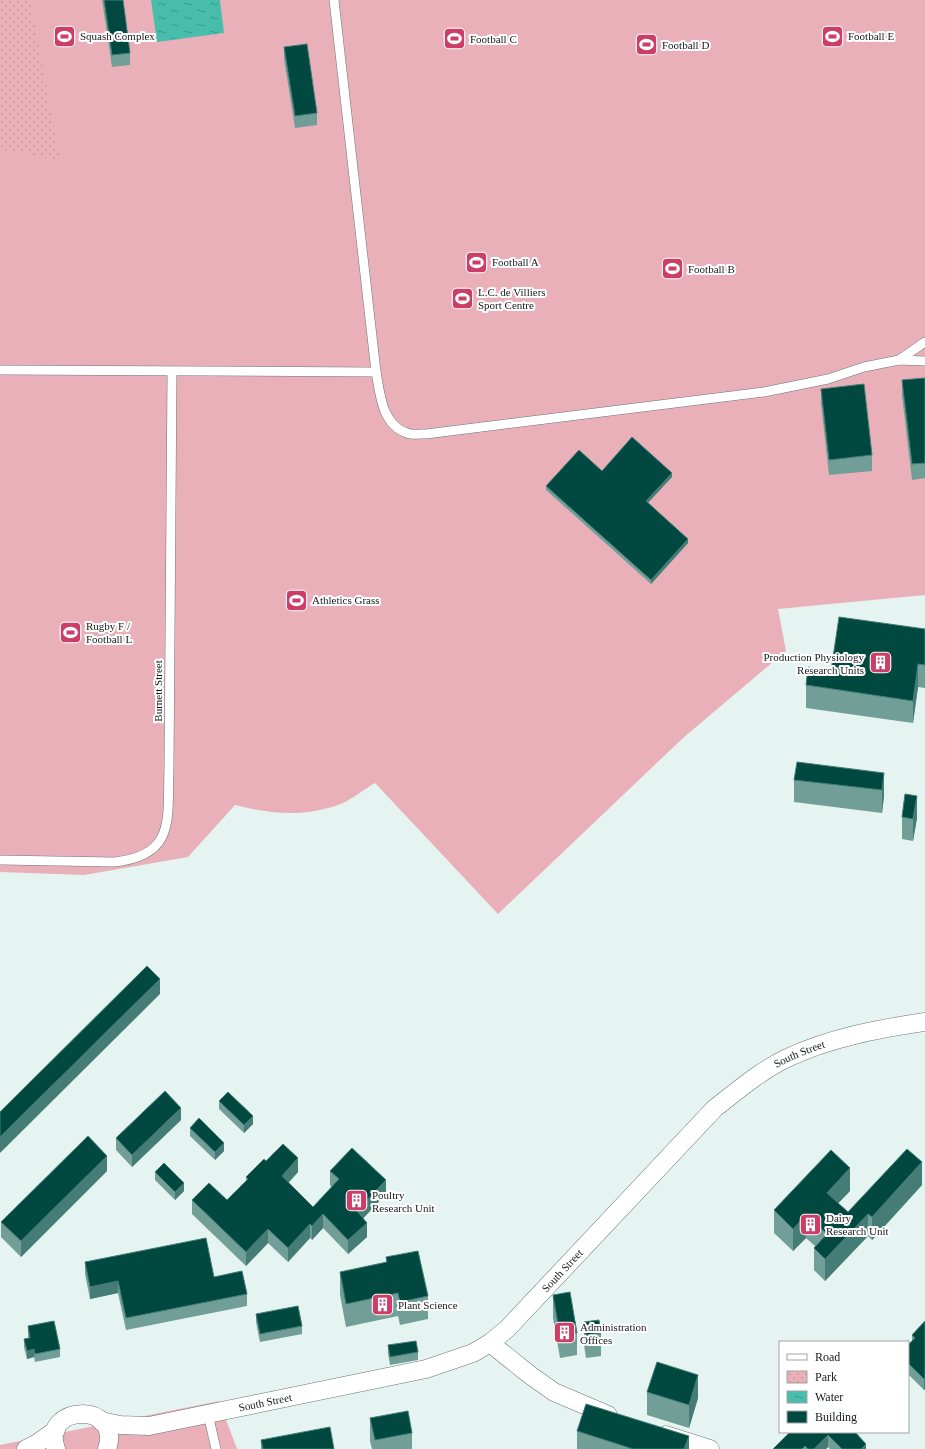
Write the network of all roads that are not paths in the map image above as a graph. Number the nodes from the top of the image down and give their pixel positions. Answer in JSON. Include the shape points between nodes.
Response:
{"nodes":[{"id":1,"x":334,"y":0,"type":"edge"},
{"id":2,"x":925,"y":342,"type":"edge"},
{"id":3,"x":899,"y":360,"type":"junction"},
{"id":4,"x":925,"y":361,"type":"edge"},
{"id":5,"x":0,"y":370,"type":"edge"},
{"id":6,"x":172,"y":372,"type":"junction"},
{"id":7,"x":376,"y":372,"type":"junction"},
{"id":8,"x":0,"y":860,"type":"edge"},
{"id":9,"x":925,"y":1022,"type":"edge"},
{"id":10,"x":490,"y":1343,"type":"junction"},
{"id":11,"x":208,"y":1414,"type":"junction"},
{"id":12,"x":621,"y":1420,"type":"edge"},
{"id":13,"x":101,"y":1421,"type":"junction"},
{"id":14,"x":149,"y":1426,"type":"junction"},
{"id":15,"x":56,"y":1430,"type":"junction"},
{"id":16,"x":649,"y":1430,"type":"edge"},
{"id":17,"x":108,"y":1447,"type":"edge"},
{"id":18,"x":26,"y":1449,"type":"edge"},
{"id":19,"x":56,"y":1449,"type":"edge"},
{"id":20,"x":216,"y":1449,"type":"edge"},
{"id":21,"x":710,"y":1449,"type":"edge"}],
"edges":[{"from":1,"to":7,"type":"lane"},
{"from":2,"to":3,"type":"lane"},
{"from":3,"to":4,"type":"lane"},
{"from":3,"to":7,"type":"lane","via":[[864,367],[828,379],[764,392],[426,434],[408,433],[389,420]]},
{"from":5,"to":6,"type":"lane"},
{"from":6,"to":7,"type":"lane"},
{"from":6,"to":8,"type":"lane","name":"Burnett Street","via":[[169,767],[164,832],[156,847],[149,853],[128,861]]},
{"from":9,"to":10,"type":"street","name":"South Street","via":[[850,1035],[818,1046],[784,1060],[739,1089],[715,1108],[507,1329]]},
{"from":10,"to":11,"type":"street","name":"South Street","via":[[458,1360],[426,1369]]},
{"from":10,"to":12,"type":"street","via":[[554,1392]]},
{"from":11,"to":14,"type":"street","name":"South Street"},
{"from":11,"to":20,"type":"lane"},
{"from":13,"to":14,"type":"street","name":"South Street","via":[[120,1425]]},
{"from":13,"to":15,"type":"street","name":"South Street","via":[[95,1416],[80,1413],[65,1418]]},
{"from":13,"to":17,"type":"street","via":[[108,1432]]},
{"from":14,"to":17,"type":"street","name":"South Street"},
{"from":15,"to":18,"type":"street"},
{"from":15,"to":19,"type":"street"},
{"from":16,"to":21,"type":"street"}]}
